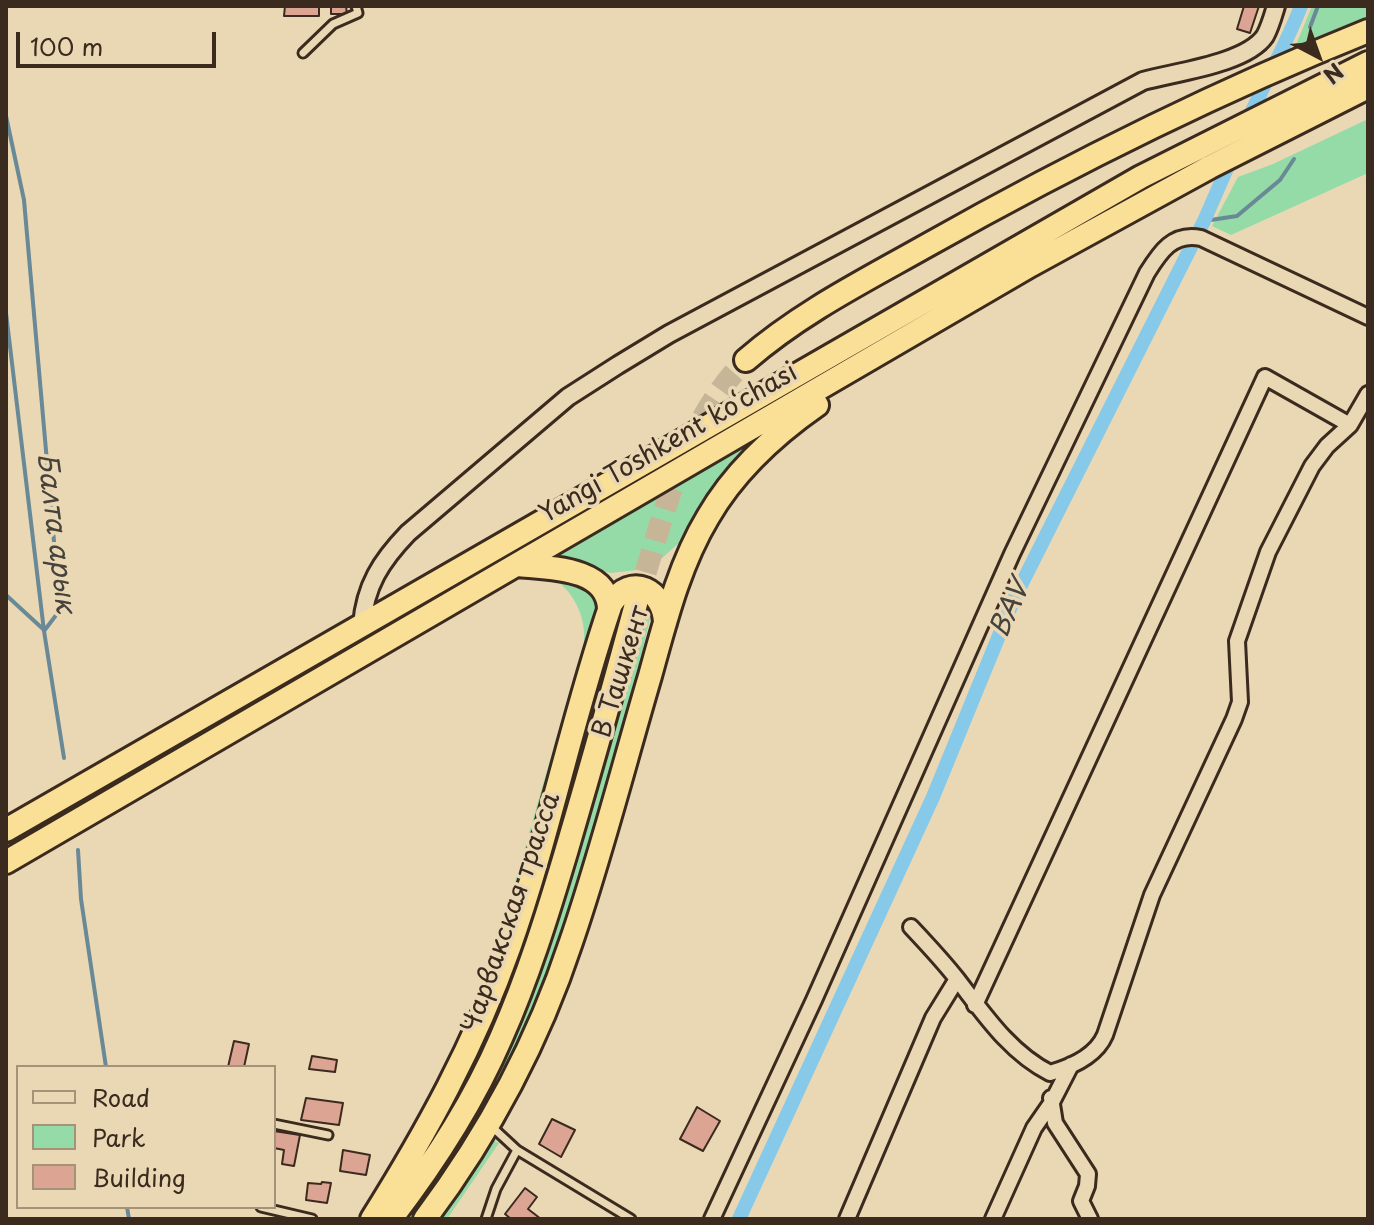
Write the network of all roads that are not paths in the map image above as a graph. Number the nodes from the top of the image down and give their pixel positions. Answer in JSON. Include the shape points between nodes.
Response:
{"nodes":[{"id":1,"x":356,"y":6,"type":"edge"},
{"id":2,"x":1276,"y":6,"type":"edge"},
{"id":3,"x":1368,"y":31,"type":"edge"},
{"id":4,"x":303,"y":53,"type":"dead end"},
{"id":5,"x":1368,"y":63,"type":"edge"},
{"id":6,"x":1368,"y":87,"type":"edge"},
{"id":7,"x":1031,"y":265,"type":"junction"},
{"id":8,"x":1368,"y":317,"type":"edge"},
{"id":9,"x":746,"y":360,"type":"tunnel mouth"},
{"id":10,"x":1368,"y":394,"type":"edge"},
{"id":11,"x":1350,"y":425,"type":"junction"},
{"id":12,"x":518,"y":565,"type":"junction"},
{"id":13,"x":636,"y":604,"type":"tunnel mouth"},
{"id":14,"x":609,"y":610,"type":"junction"},
{"id":15,"x":665,"y":624,"type":"junction"},
{"id":16,"x":362,"y":625,"type":"junction"},
{"id":17,"x":6,"y":830,"type":"edge"},
{"id":18,"x":6,"y":862,"type":"edge"},
{"id":19,"x":911,"y":927,"type":"dead end"},
{"id":20,"x":957,"y":979,"type":"junction"},
{"id":21,"x":975,"y":1005,"type":"junction"},
{"id":22,"x":1071,"y":1065,"type":"junction"},
{"id":23,"x":1050,"y":1073,"type":"junction"},
{"id":24,"x":1052,"y":1102,"type":"junction"},
{"id":25,"x":276,"y":1124,"type":"edge"},
{"id":26,"x":489,"y":1124,"type":"junction"},
{"id":27,"x":328,"y":1135,"type":"dead end"},
{"id":28,"x":517,"y":1150,"type":"junction"},
{"id":29,"x":269,"y":1209,"type":"edge"},
{"id":30,"x":307,"y":1218,"type":"edge"},
{"id":31,"x":372,"y":1219,"type":"edge"},
{"id":32,"x":391,"y":1219,"type":"edge"},
{"id":33,"x":425,"y":1219,"type":"edge"},
{"id":34,"x":486,"y":1219,"type":"edge"},
{"id":35,"x":631,"y":1219,"type":"edge"},
{"id":36,"x":712,"y":1219,"type":"edge"},
{"id":37,"x":847,"y":1219,"type":"edge"},
{"id":38,"x":993,"y":1219,"type":"edge"},
{"id":39,"x":1090,"y":1219,"type":"edge"}],
"edges":[{"from":1,"to":4,"type":"lane","via":[[358,13],[333,24]]},
{"from":2,"to":16,"type":"street","via":[[1266,34],[1243,54],[1143,81],[669,334],[568,397],[393,549],[369,585]]},
{"from":3,"to":9,"type":"highway","via":[[1259,76],[1052,178],[798,320]]},
{"from":5,"to":16,"type":"highway","name":"Yangi Toshkent ko‘chasi","via":[[1021,245]]},
{"from":6,"to":7,"type":"highway","name":"Yangi Toshkent ko‘chasi"},
{"from":7,"to":12,"type":"highway","name":"Yangi Toshkent ko‘chasi"},
{"from":7,"to":15,"type":"highway","name":"В Ташкент","via":[[815,406],[759,453],[708,517]]},
{"from":8,"to":36,"type":"street","via":[[1207,240],[1179,239],[1161,250],[1012,554]]},
{"from":10,"to":11,"type":"street"},
{"from":11,"to":21,"type":"street","via":[[1265,377]]},
{"from":11,"to":22,"type":"street","via":[[1312,466],[1268,552],[1237,641],[1240,702],[1234,719],[1152,895],[1102,1042]]},
{"from":12,"to":14,"type":"highway","via":[[595,580],[607,595]]},
{"from":12,"to":18,"type":"highway","name":"Yangi Toshkent ko‘chasi"},
{"from":13,"to":32,"type":"highway","name":"Чарвакская трасса","via":[[521,991],[469,1102]]},
{"from":14,"to":15,"type":"highway","via":[[623,592],[645,589],[661,603]]},
{"from":14,"to":31,"type":"highway","via":[[524,903],[493,991],[438,1109]]},
{"from":15,"to":26,"type":"highway","name":"В Ташкент","via":[[564,962],[535,1035]]},
{"from":16,"to":17,"type":"highway","name":"Yangi Toshkent ko‘chasi"},
{"from":19,"to":20,"type":"street"},
{"from":20,"to":21,"type":"street"},
{"from":20,"to":37,"type":"street","via":[[933,1018]]},
{"from":21,"to":23,"type":"street","via":[[1022,1057]]},
{"from":22,"to":23,"type":"street"},
{"from":22,"to":24,"type":"street"},
{"from":23,"to":24,"type":"street"},
{"from":24,"to":38,"type":"street","via":[[1034,1128]]},
{"from":24,"to":39,"type":"street","via":[[1055,1123],[1088,1174],[1081,1201]]},
{"from":25,"to":27,"type":"lane"},
{"from":26,"to":28,"type":"lane"},
{"from":26,"to":33,"type":"highway","name":"В Ташкент"},
{"from":28,"to":34,"type":"lane"},
{"from":28,"to":35,"type":"lane"},
{"from":29,"to":30,"type":"lane"}]}
